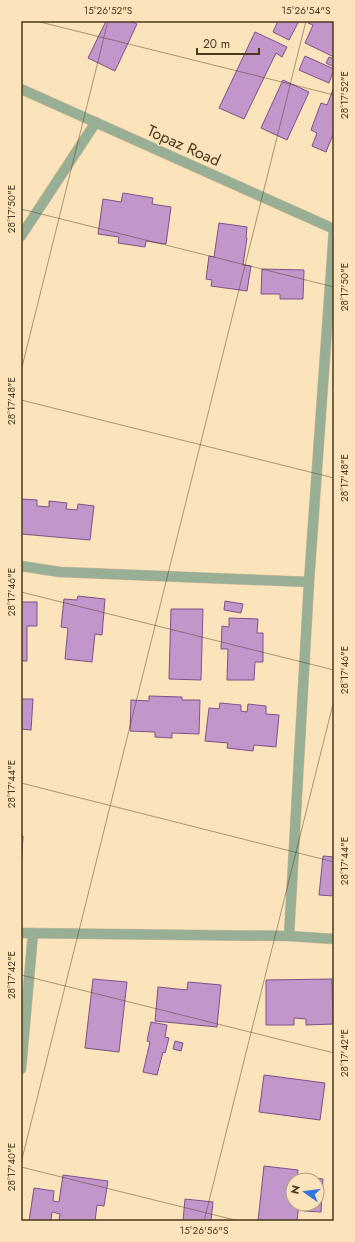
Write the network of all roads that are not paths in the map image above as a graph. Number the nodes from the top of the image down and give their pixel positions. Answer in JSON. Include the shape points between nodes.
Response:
{"nodes":[{"id":1,"x":21,"y":89,"type":"edge"},
{"id":2,"x":96,"y":122,"type":"junction"},
{"id":3,"x":334,"y":229,"type":"edge"},
{"id":4,"x":21,"y":236,"type":"edge"},
{"id":5,"x":21,"y":566,"type":"edge"},
{"id":6,"x":309,"y":582,"type":"junction"},
{"id":7,"x":21,"y":933,"type":"edge"},
{"id":8,"x":33,"y":933,"type":"junction"},
{"id":9,"x":289,"y":936,"type":"junction"},
{"id":10,"x":334,"y":938,"type":"edge"},
{"id":11,"x":21,"y":1069,"type":"edge"}],
"edges":[{"from":1,"to":2,"type":"street","name":"Topaz Road"},
{"from":2,"to":3,"type":"street","name":"Topaz Road"},
{"from":2,"to":4,"type":"street"},
{"from":3,"to":6,"type":"street"},
{"from":5,"to":6,"type":"street","via":[[60,572]]},
{"from":6,"to":9,"type":"street"},
{"from":7,"to":8,"type":"street"},
{"from":8,"to":9,"type":"street"},
{"from":8,"to":11,"type":"street"},
{"from":9,"to":10,"type":"street"}]}
